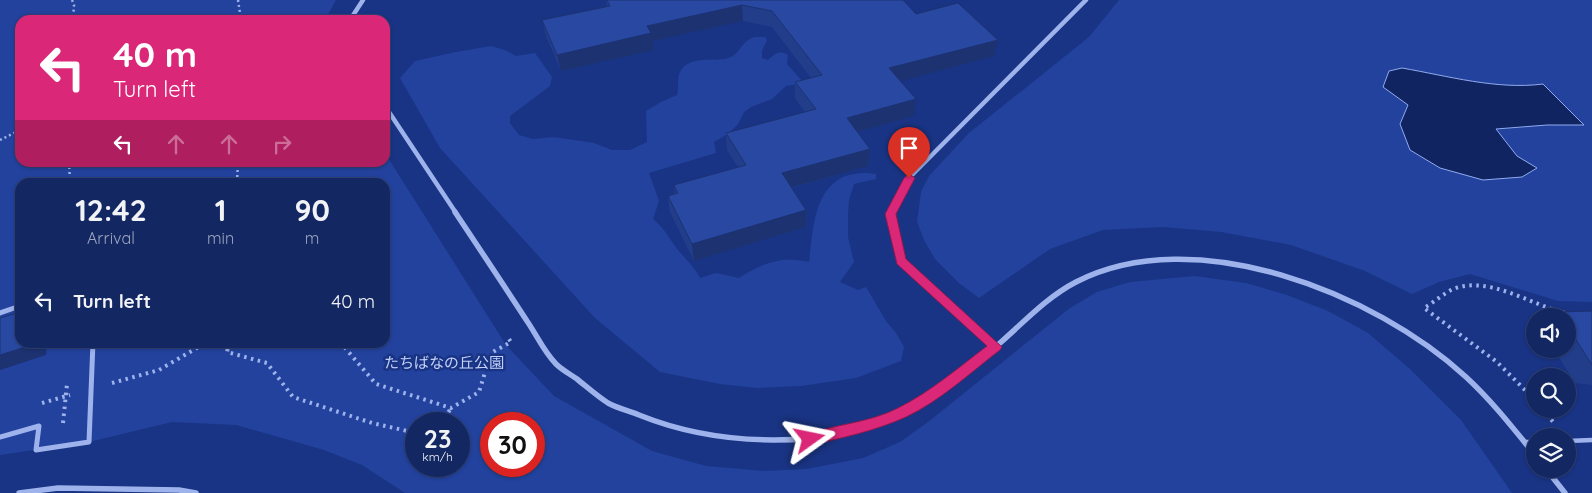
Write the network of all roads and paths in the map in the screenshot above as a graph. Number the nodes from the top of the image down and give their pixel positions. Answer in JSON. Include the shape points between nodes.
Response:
{"nodes":[{"id":1,"x":72,"y":0,"type":"edge"},
{"id":2,"x":238,"y":0,"type":"edge"},
{"id":3,"x":363,"y":0,"type":"edge"},
{"id":4,"x":1086,"y":0,"type":"edge"},
{"id":5,"x":73,"y":15,"type":"edge"},
{"id":6,"x":240,"y":15,"type":"edge"},
{"id":7,"x":353,"y":15,"type":"edge"},
{"id":8,"x":390,"y":114,"type":"edge"},
{"id":9,"x":15,"y":132,"type":"edge"},
{"id":10,"x":0,"y":140,"type":"edge"},
{"id":11,"x":15,"y":308,"type":"edge"},
{"id":12,"x":1543,"y":308,"type":"edge"},
{"id":13,"x":0,"y":313,"type":"edge"},
{"id":14,"x":506,"y":334,"type":"dead end"},
{"id":15,"x":996,"y":347,"type":"junction"},
{"id":16,"x":93,"y":348,"type":"edge"},
{"id":17,"x":197,"y":348,"type":"edge"},
{"id":18,"x":228,"y":348,"type":"edge"},
{"id":19,"x":345,"y":348,"type":"edge"},
{"id":20,"x":67,"y":378,"type":"dead end"},
{"id":21,"x":90,"y":390,"type":"junction"},
{"id":22,"x":1526,"y":390,"type":"edge"},
{"id":23,"x":66,"y":396,"type":"junction"},
{"id":24,"x":451,"y":408,"type":"junction"},
{"id":25,"x":448,"y":412,"type":"edge"},
{"id":26,"x":405,"y":430,"type":"edge"},
{"id":27,"x":0,"y":437,"type":"edge"},
{"id":28,"x":1592,"y":440,"type":"edge"},
{"id":29,"x":1576,"y":441,"type":"edge"},
{"id":30,"x":1525,"y":442,"type":"edge"},
{"id":31,"x":61,"y":446,"type":"junction"},
{"id":32,"x":1553,"y":478,"type":"edge"},
{"id":33,"x":19,"y":493,"type":"edge"},
{"id":34,"x":196,"y":493,"type":"edge"},
{"id":35,"x":1565,"y":493,"type":"edge"}],
"edges":[{"from":1,"to":5,"type":"path"},
{"from":2,"to":6,"type":"path"},
{"from":3,"to":7,"type":"street"},
{"from":4,"to":15,"type":"street","via":[[909,178],[890,214],[901,261]]},
{"from":8,"to":15,"type":"street","via":[[555,364],[609,403],[649,419],[699,434],[752,439],[820,437],[858,429],[902,413],[935,393]]},
{"from":9,"to":10,"type":"path"},
{"from":11,"to":13,"type":"street"},
{"from":12,"to":22,"type":"path","via":[[1486,286],[1472,284],[1455,288],[1424,308],[1468,338]]},
{"from":14,"to":24,"type":"path","via":[[511,342],[491,353],[480,392]]},
{"from":15,"to":30,"type":"street","via":[[1050,299],[1076,282],[1139,262],[1219,261],[1255,268],[1338,294],[1383,316],[1464,375]]},
{"from":16,"to":21,"type":"street"},
{"from":17,"to":21,"type":"path","via":[[159,370]]},
{"from":18,"to":26,"type":"path","via":[[227,352],[267,364],[294,398]]},
{"from":19,"to":24,"type":"path","via":[[376,384]]},
{"from":20,"to":23,"type":"path"},
{"from":21,"to":23,"type":"path"},
{"from":21,"to":31,"type":"street","via":[[89,442]]},
{"from":23,"to":31,"type":"path"},
{"from":24,"to":25,"type":"path"},
{"from":27,"to":31,"type":"street","via":[[39,426],[36,450]]},
{"from":28,"to":29,"type":"lane"},
{"from":32,"to":35,"type":"street"},
{"from":33,"to":34,"type":"street","via":[[58,488]]}]}
